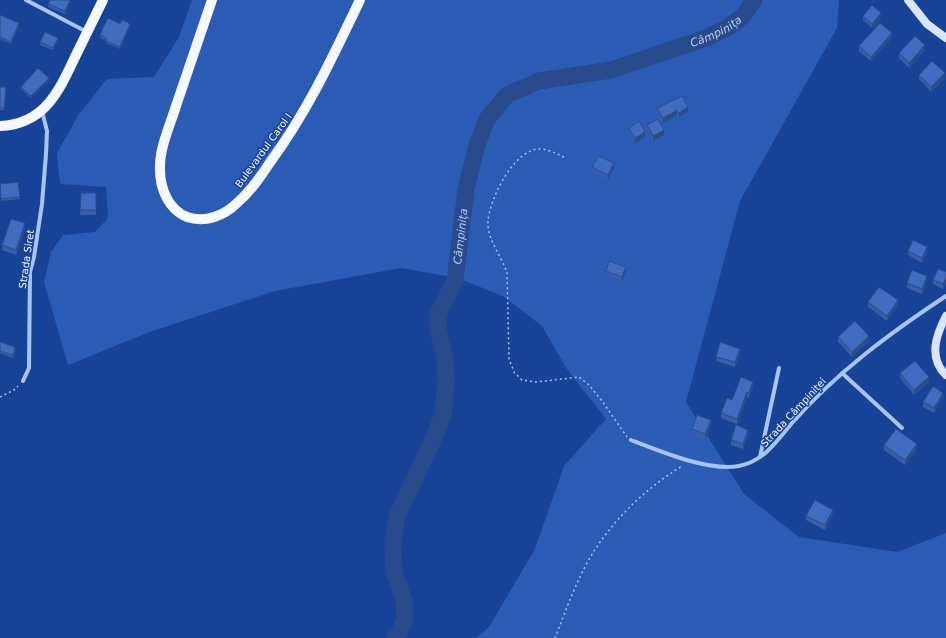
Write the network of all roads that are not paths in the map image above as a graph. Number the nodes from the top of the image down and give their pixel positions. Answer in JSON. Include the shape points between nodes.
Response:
{"nodes":[{"id":1,"x":26,"y":0,"type":"edge"},
{"id":2,"x":102,"y":0,"type":"edge"},
{"id":3,"x":212,"y":0,"type":"edge"},
{"id":4,"x":360,"y":0,"type":"edge"},
{"id":5,"x":908,"y":0,"type":"edge"},
{"id":6,"x":87,"y":32,"type":"junction"},
{"id":7,"x":946,"y":38,"type":"edge"},
{"id":8,"x":42,"y":110,"type":"junction"},
{"id":9,"x":0,"y":126,"type":"edge"},
{"id":10,"x":946,"y":296,"type":"edge"},
{"id":11,"x":946,"y":316,"type":"edge"},
{"id":12,"x":779,"y":368,"type":"dead end"},
{"id":13,"x":842,"y":373,"type":"junction"},
{"id":14,"x":946,"y":375,"type":"edge"},
{"id":15,"x":23,"y":381,"type":"road end"},
{"id":16,"x":902,"y":428,"type":"dead end"},
{"id":17,"x":631,"y":440,"type":"road end"},
{"id":18,"x":760,"y":457,"type":"junction"}],
"edges":[{"from":1,"to":6,"type":"street"},
{"from":2,"to":6,"type":"main road"},
{"from":3,"to":4,"type":"main road","name":"Bulevardul Carol I","via":[[161,158],[160,180],[166,197],[178,211],[195,219],[216,217],[228,211],[248,192],[287,140],[316,92]]},
{"from":5,"to":7,"type":"main road","via":[[927,24]]},
{"from":6,"to":8,"type":"main road","via":[[57,93]]},
{"from":8,"to":9,"type":"main road","via":[[25,121]]},
{"from":8,"to":15,"type":"street","name":"Strada Siret","via":[[47,131],[46,154],[42,204],[30,277],[29,368]]},
{"from":10,"to":13,"type":"street","name":"Strada Câmpiniței","via":[[891,333]]},
{"from":11,"to":14,"type":"main road","via":[[936,339],[935,351],[938,364]]},
{"from":12,"to":18,"type":"street"},
{"from":13,"to":16,"type":"street"},
{"from":13,"to":18,"type":"street","name":"Strada Câmpiniței"},
{"from":17,"to":18,"type":"street","name":"Strada Câmpiniței","via":[[690,460],[733,467],[747,464]]}]}
